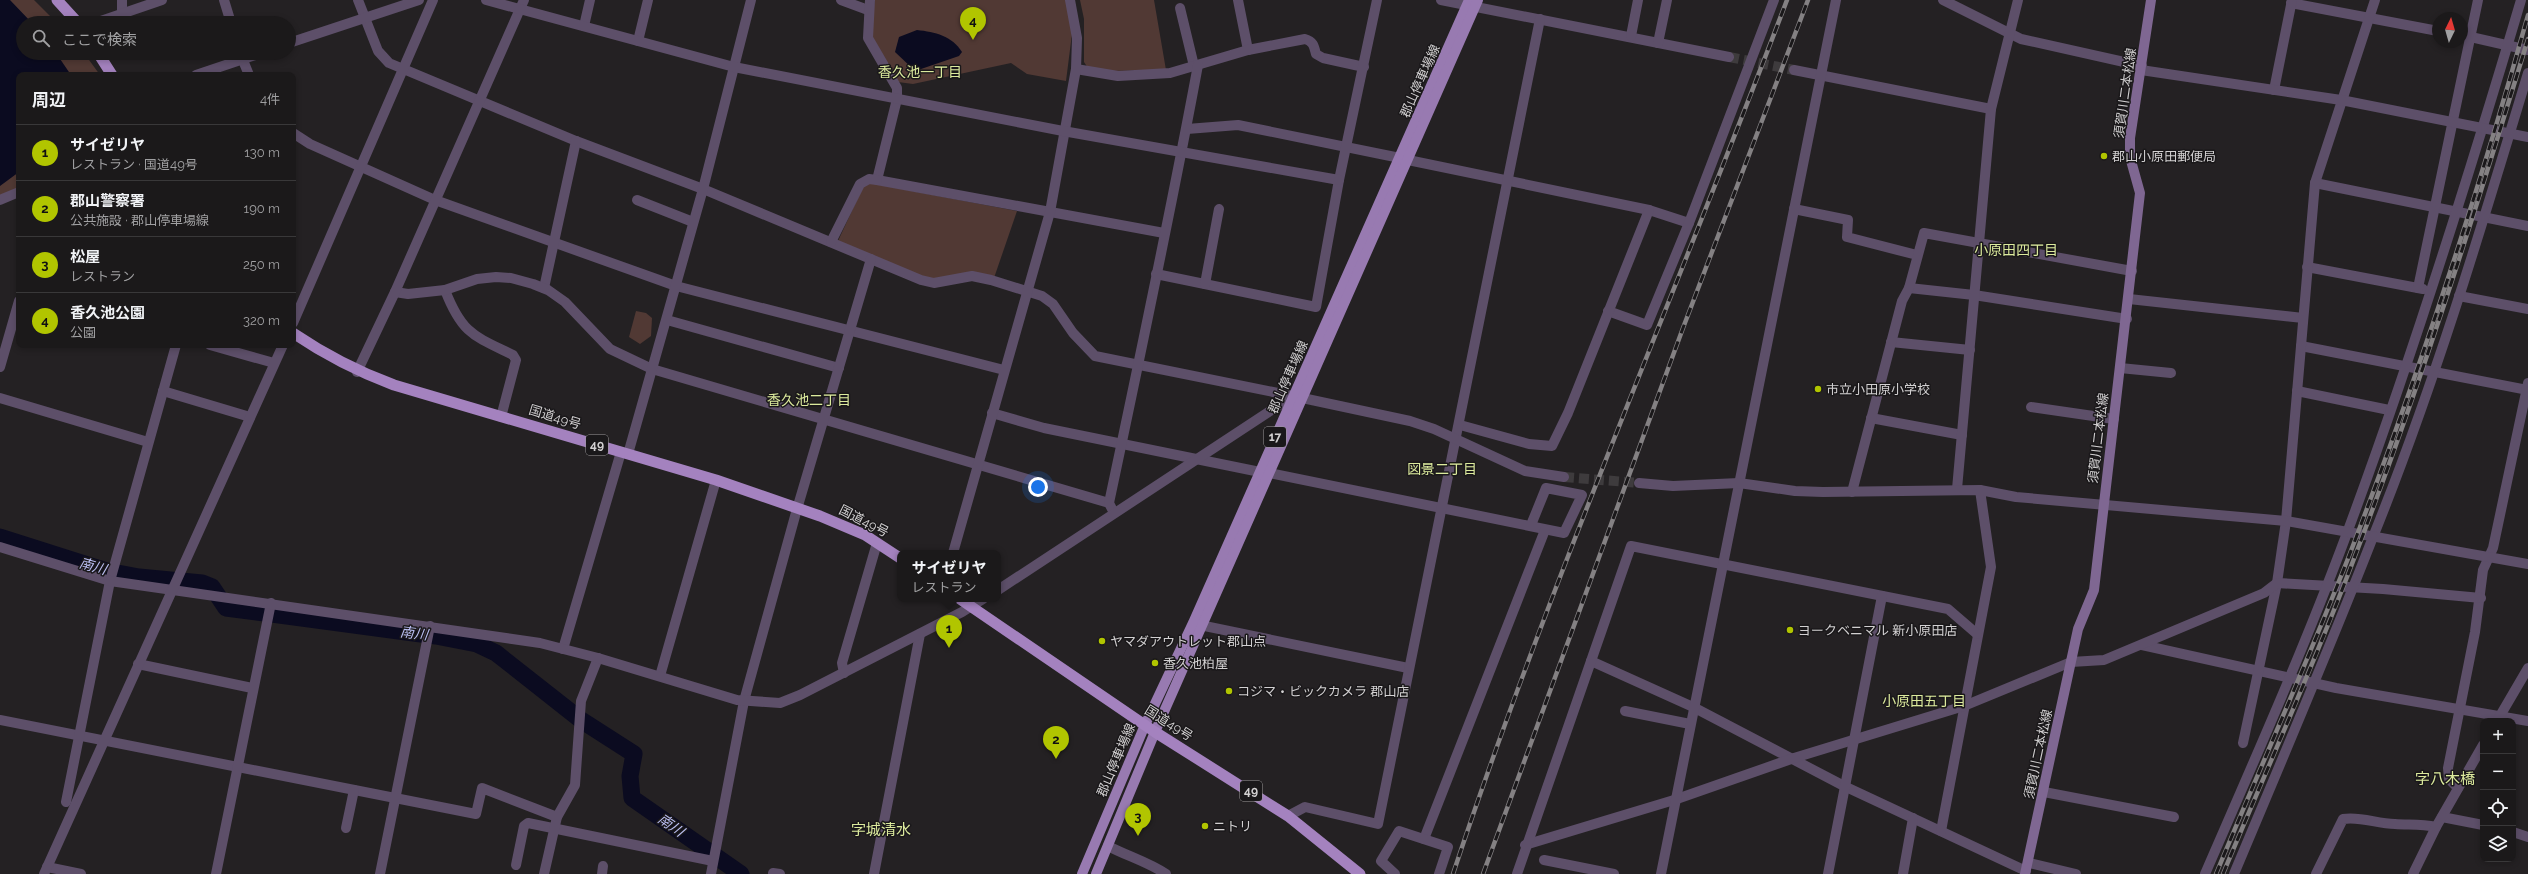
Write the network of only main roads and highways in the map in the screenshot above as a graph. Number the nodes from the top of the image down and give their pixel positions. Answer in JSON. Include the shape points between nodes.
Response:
{"nodes":[{"id":1,"x":57,"y":0,"type":"edge"},
{"id":2,"x":2152,"y":0,"type":"edge"},
{"id":3,"x":1472,"y":3,"type":"edge"},
{"id":4,"x":72,"y":16,"type":"edge"},
{"id":5,"x":102,"y":60,"type":"edge"},
{"id":6,"x":110,"y":72,"type":"edge"},
{"id":7,"x":296,"y":335,"type":"edge"},
{"id":8,"x":897,"y":556,"type":"edge"},
{"id":9,"x":965,"y":602,"type":"edge"},
{"id":10,"x":1197,"y":625,"type":"junction"},
{"id":11,"x":1144,"y":725,"type":"junction"},
{"id":12,"x":1155,"y":732,"type":"junction"},
{"id":13,"x":2026,"y":869,"type":"edge"},
{"id":14,"x":1082,"y":874,"type":"edge"},
{"id":15,"x":1096,"y":874,"type":"edge"},
{"id":16,"x":1360,"y":874,"type":"edge"}],
"edges":[{"from":1,"to":4,"type":"highway"},
{"from":2,"to":13,"type":"main road","name":"須賀川二本松線","via":[[2130,138],[2130,157],[2140,193],[2094,590],[2078,628]]},
{"from":3,"to":10,"type":"main road","name":"郡山停車場線","number":"17"},
{"from":5,"to":6,"type":"highway"},
{"from":7,"to":8,"type":"highway","name":"国道49号","number":"49","via":[[357,372],[716,480],[846,526]]},
{"from":9,"to":11,"type":"highway","name":"国道49号","number":"49"},
{"from":10,"to":11,"type":"main road","name":"郡山停車場線","number":"17"},
{"from":10,"to":12,"type":"main road","name":"郡山停車場線","number":"17"},
{"from":11,"to":12,"type":"highway","name":"国道49号","number":"49"},
{"from":11,"to":14,"type":"main road","name":"郡山停車場線","number":"17"},
{"from":12,"to":15,"type":"main road","name":"郡山停車場線","number":"17"},
{"from":12,"to":16,"type":"highway","name":"国道49号","number":"49","via":[[1288,816]]}]}
